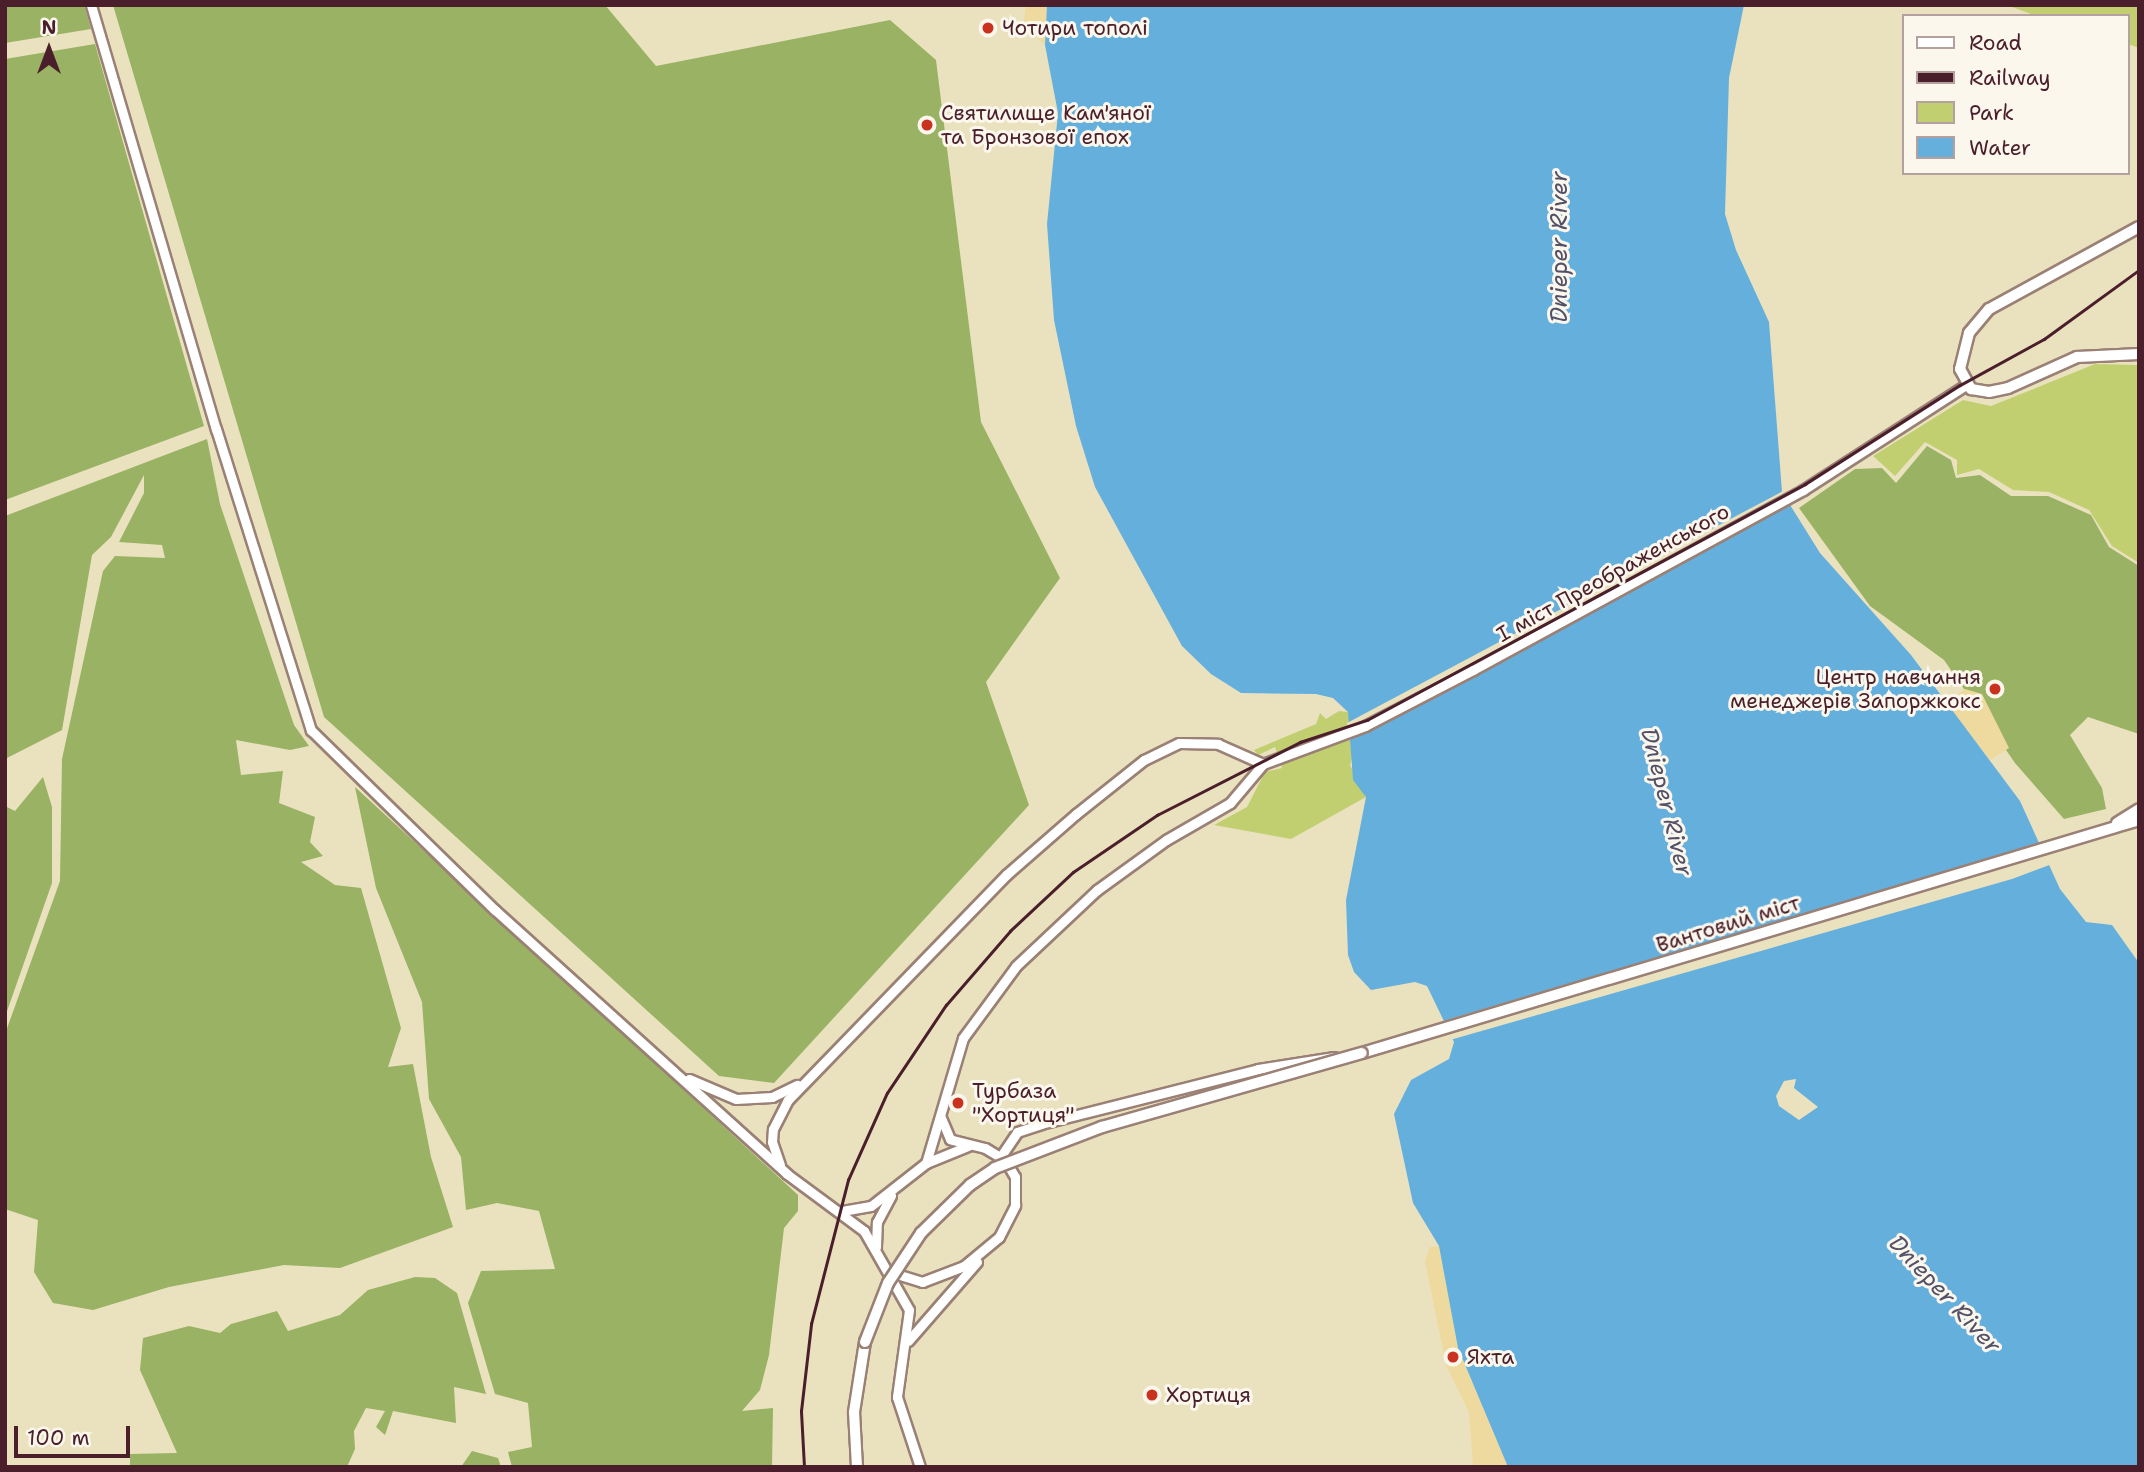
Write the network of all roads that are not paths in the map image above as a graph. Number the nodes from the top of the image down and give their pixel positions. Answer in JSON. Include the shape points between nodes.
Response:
{"nodes":[{"id":1,"x":91,"y":5,"type":"edge"},
{"id":2,"x":2139,"y":227,"type":"edge"},
{"id":3,"x":2139,"y":354,"type":"edge"},
{"id":4,"x":1962,"y":388,"type":"junction"},
{"id":5,"x":1260,"y":762,"type":"junction"},
{"id":6,"x":2139,"y":809,"type":"edge"},
{"id":7,"x":2139,"y":820,"type":"edge"},
{"id":8,"x":2105,"y":831,"type":"junction"},
{"id":9,"x":1362,"y":1053,"type":"junction"},
{"id":10,"x":670,"y":1066,"type":"junction"},
{"id":11,"x":803,"y":1082,"type":"junction"},
{"id":12,"x":941,"y":1111,"type":"junction"},
{"id":13,"x":972,"y":1146,"type":"junction"},
{"id":14,"x":1001,"y":1156,"type":"junction"},
{"id":15,"x":926,"y":1163,"type":"junction"},
{"id":16,"x":787,"y":1174,"type":"junction"},
{"id":17,"x":896,"y":1188,"type":"junction"},
{"id":18,"x":842,"y":1211,"type":"junction"},
{"id":19,"x":876,"y":1249,"type":"junction"},
{"id":20,"x":988,"y":1250,"type":"junction"},
{"id":21,"x":886,"y":1269,"type":"junction"},
{"id":22,"x":906,"y":1345,"type":"junction"},
{"id":23,"x":857,"y":1467,"type":"edge"},
{"id":24,"x":920,"y":1467,"type":"edge"}],
"edges":[{"from":1,"to":10,"type":"main road","via":[[219,442],[312,730],[495,910]]},
{"from":2,"to":4,"type":"main road","via":[[1989,309],[1964,345]]},
{"from":3,"to":4,"type":"main road","via":[[2077,357],[1989,392]]},
{"from":4,"to":5,"type":"main road","name":"I міст Преображенського","via":[[1803,490],[1473,670],[1365,726]]},
{"from":5,"to":11,"type":"main road","via":[[1218,744],[1198,742],[1180,743],[1144,760],[1006,875]]},
{"from":5,"to":12,"type":"main road","via":[[1230,803],[1166,840],[1063,919],[1016,966],[977,1015],[952,1064]]},
{"from":6,"to":8,"type":"main road"},
{"from":7,"to":8,"type":"main road"},
{"from":8,"to":9,"type":"main road","name":"Вантовий міст"},
{"from":9,"to":14,"type":"main road","bridge":true,"via":[[1258,1069],[1060,1119],[1017,1132]]},
{"from":9,"to":23,"type":"main road","name":"Вантовий міст","bridge":true,"via":[[1102,1127],[996,1168],[945,1208],[915,1241],[888,1283],[865,1342],[854,1412]]},
{"from":10,"to":11,"type":"main road","via":[[696,1084],[736,1099],[772,1097]]},
{"from":10,"to":16,"type":"main road"},
{"from":11,"to":16,"type":"main road","via":[[773,1129],[776,1159]]},
{"from":12,"to":13,"type":"main road","via":[[945,1134]]},
{"from":12,"to":15,"type":"main road"},
{"from":13,"to":14,"type":"main road"},
{"from":13,"to":15,"type":"main road"},
{"from":14,"to":20,"type":"main road","via":[[1011,1167],[1017,1190],[1010,1219]]},
{"from":15,"to":17,"type":"main road"},
{"from":16,"to":18,"type":"main road"},
{"from":17,"to":18,"type":"main road","via":[[871,1206]]},
{"from":17,"to":19,"type":"main road","via":[[877,1222]]},
{"from":18,"to":19,"type":"main road"},
{"from":19,"to":21,"type":"main road"},
{"from":20,"to":21,"type":"main road","via":[[940,1278],[922,1282],[900,1278]]},
{"from":20,"to":22,"type":"main road","via":[[945,1294]]},
{"from":21,"to":22,"type":"main road","via":[[909,1310]]},
{"from":22,"to":24,"type":"main road","via":[[897,1397]]}]}
